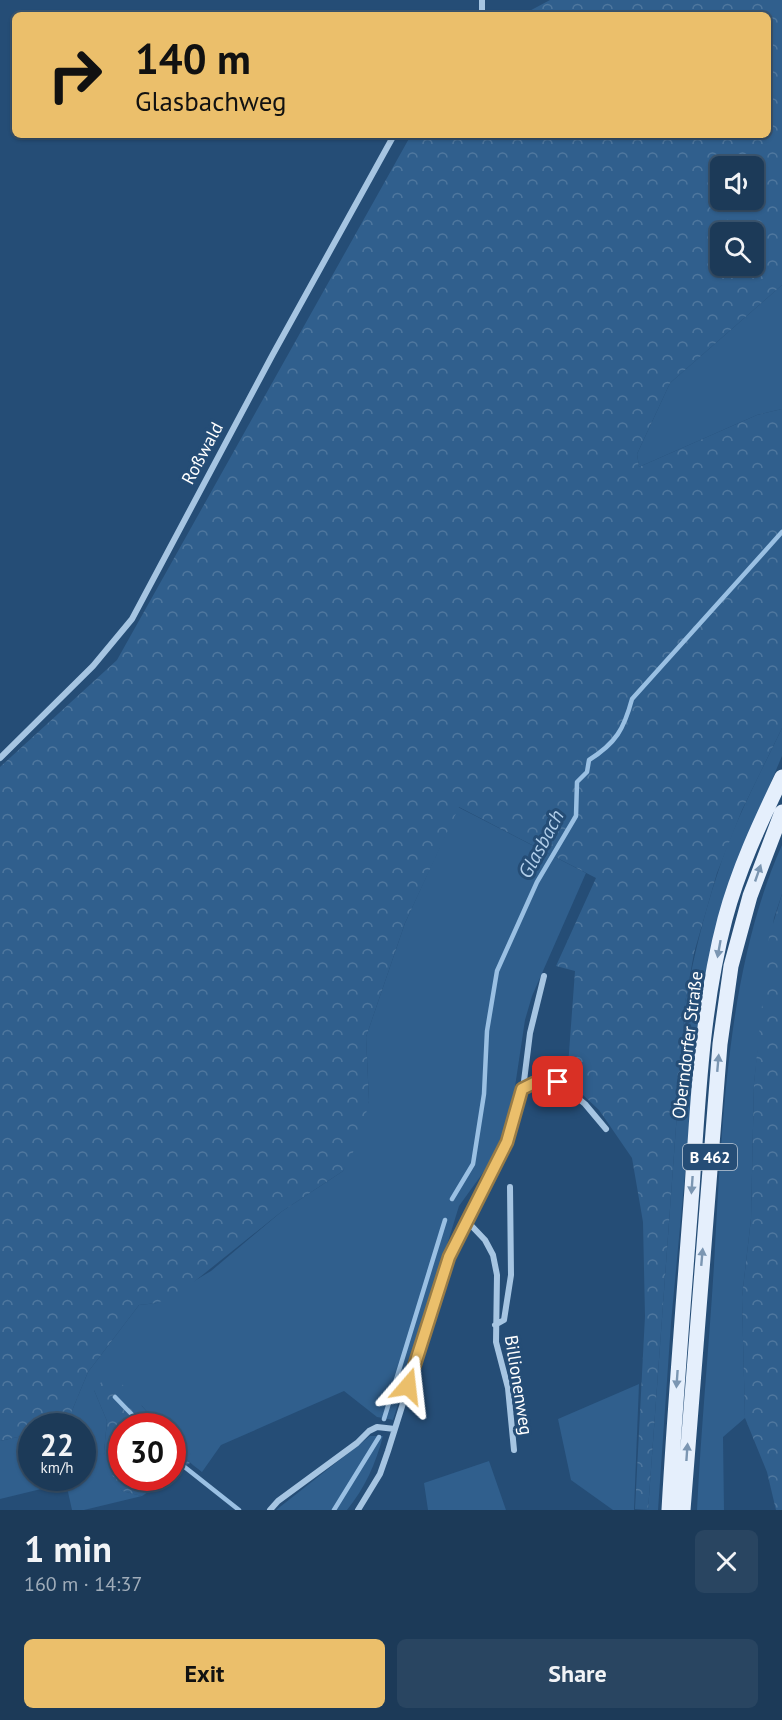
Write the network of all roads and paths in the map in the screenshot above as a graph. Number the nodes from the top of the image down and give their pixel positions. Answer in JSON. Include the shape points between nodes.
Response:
{"nodes":[{"id":1,"x":392,"y":138,"type":"edge"},
{"id":2,"x":0,"y":758,"type":"edge"},
{"id":3,"x":782,"y":777,"type":"edge"},
{"id":4,"x":782,"y":812,"type":"edge"},
{"id":5,"x":544,"y":976,"type":"dead end"},
{"id":6,"x":522,"y":1089,"type":"junction"},
{"id":7,"x":606,"y":1129,"type":"dead end"},
{"id":8,"x":510,"y":1187,"type":"dead end"},
{"id":9,"x":466,"y":1220,"type":"junction"},
{"id":10,"x":495,"y":1325,"type":"junction"},
{"id":11,"x":395,"y":1430,"type":"junction"},
{"id":12,"x":514,"y":1450,"type":"dead end"},
{"id":13,"x":270,"y":1510,"type":"edge"},
{"id":14,"x":358,"y":1510,"type":"edge"},
{"id":15,"x":669,"y":1510,"type":"edge"},
{"id":16,"x":683,"y":1510,"type":"edge"}],
"edges":[{"from":1,"to":2,"type":"street","name":"Roßwald","via":[[132,619],[93,666]]},
{"from":3,"to":15,"type":"main road","name":"Oberndorfer Straße","number":"B 462","one_way":true,"via":[[733,893],[709,1005],[680,1333]]},
{"from":16,"to":4,"type":"main road","name":"Oberndorfer Straße","number":"B 462","one_way":true,"via":[[716,1087],[728,988],[747,905]]},
{"from":5,"to":6,"type":"street"},
{"from":6,"to":7,"type":"street","via":[[534,1083],[558,1082],[585,1104]]},
{"from":6,"to":9,"type":"street","via":[[507,1142]]},
{"from":8,"to":10,"type":"street","name":"Billionenweg","via":[[511,1275],[504,1320]]},
{"from":9,"to":10,"type":"street","name":"Billionenweg","via":[[494,1256]]},
{"from":9,"to":11,"type":"street","via":[[449,1257]]},
{"from":10,"to":12,"type":"street","name":"Billionenweg","via":[[511,1409]]},
{"from":11,"to":13,"type":"street","via":[[377,1427],[369,1431]]},
{"from":11,"to":14,"type":"street","via":[[380,1474]]}]}
